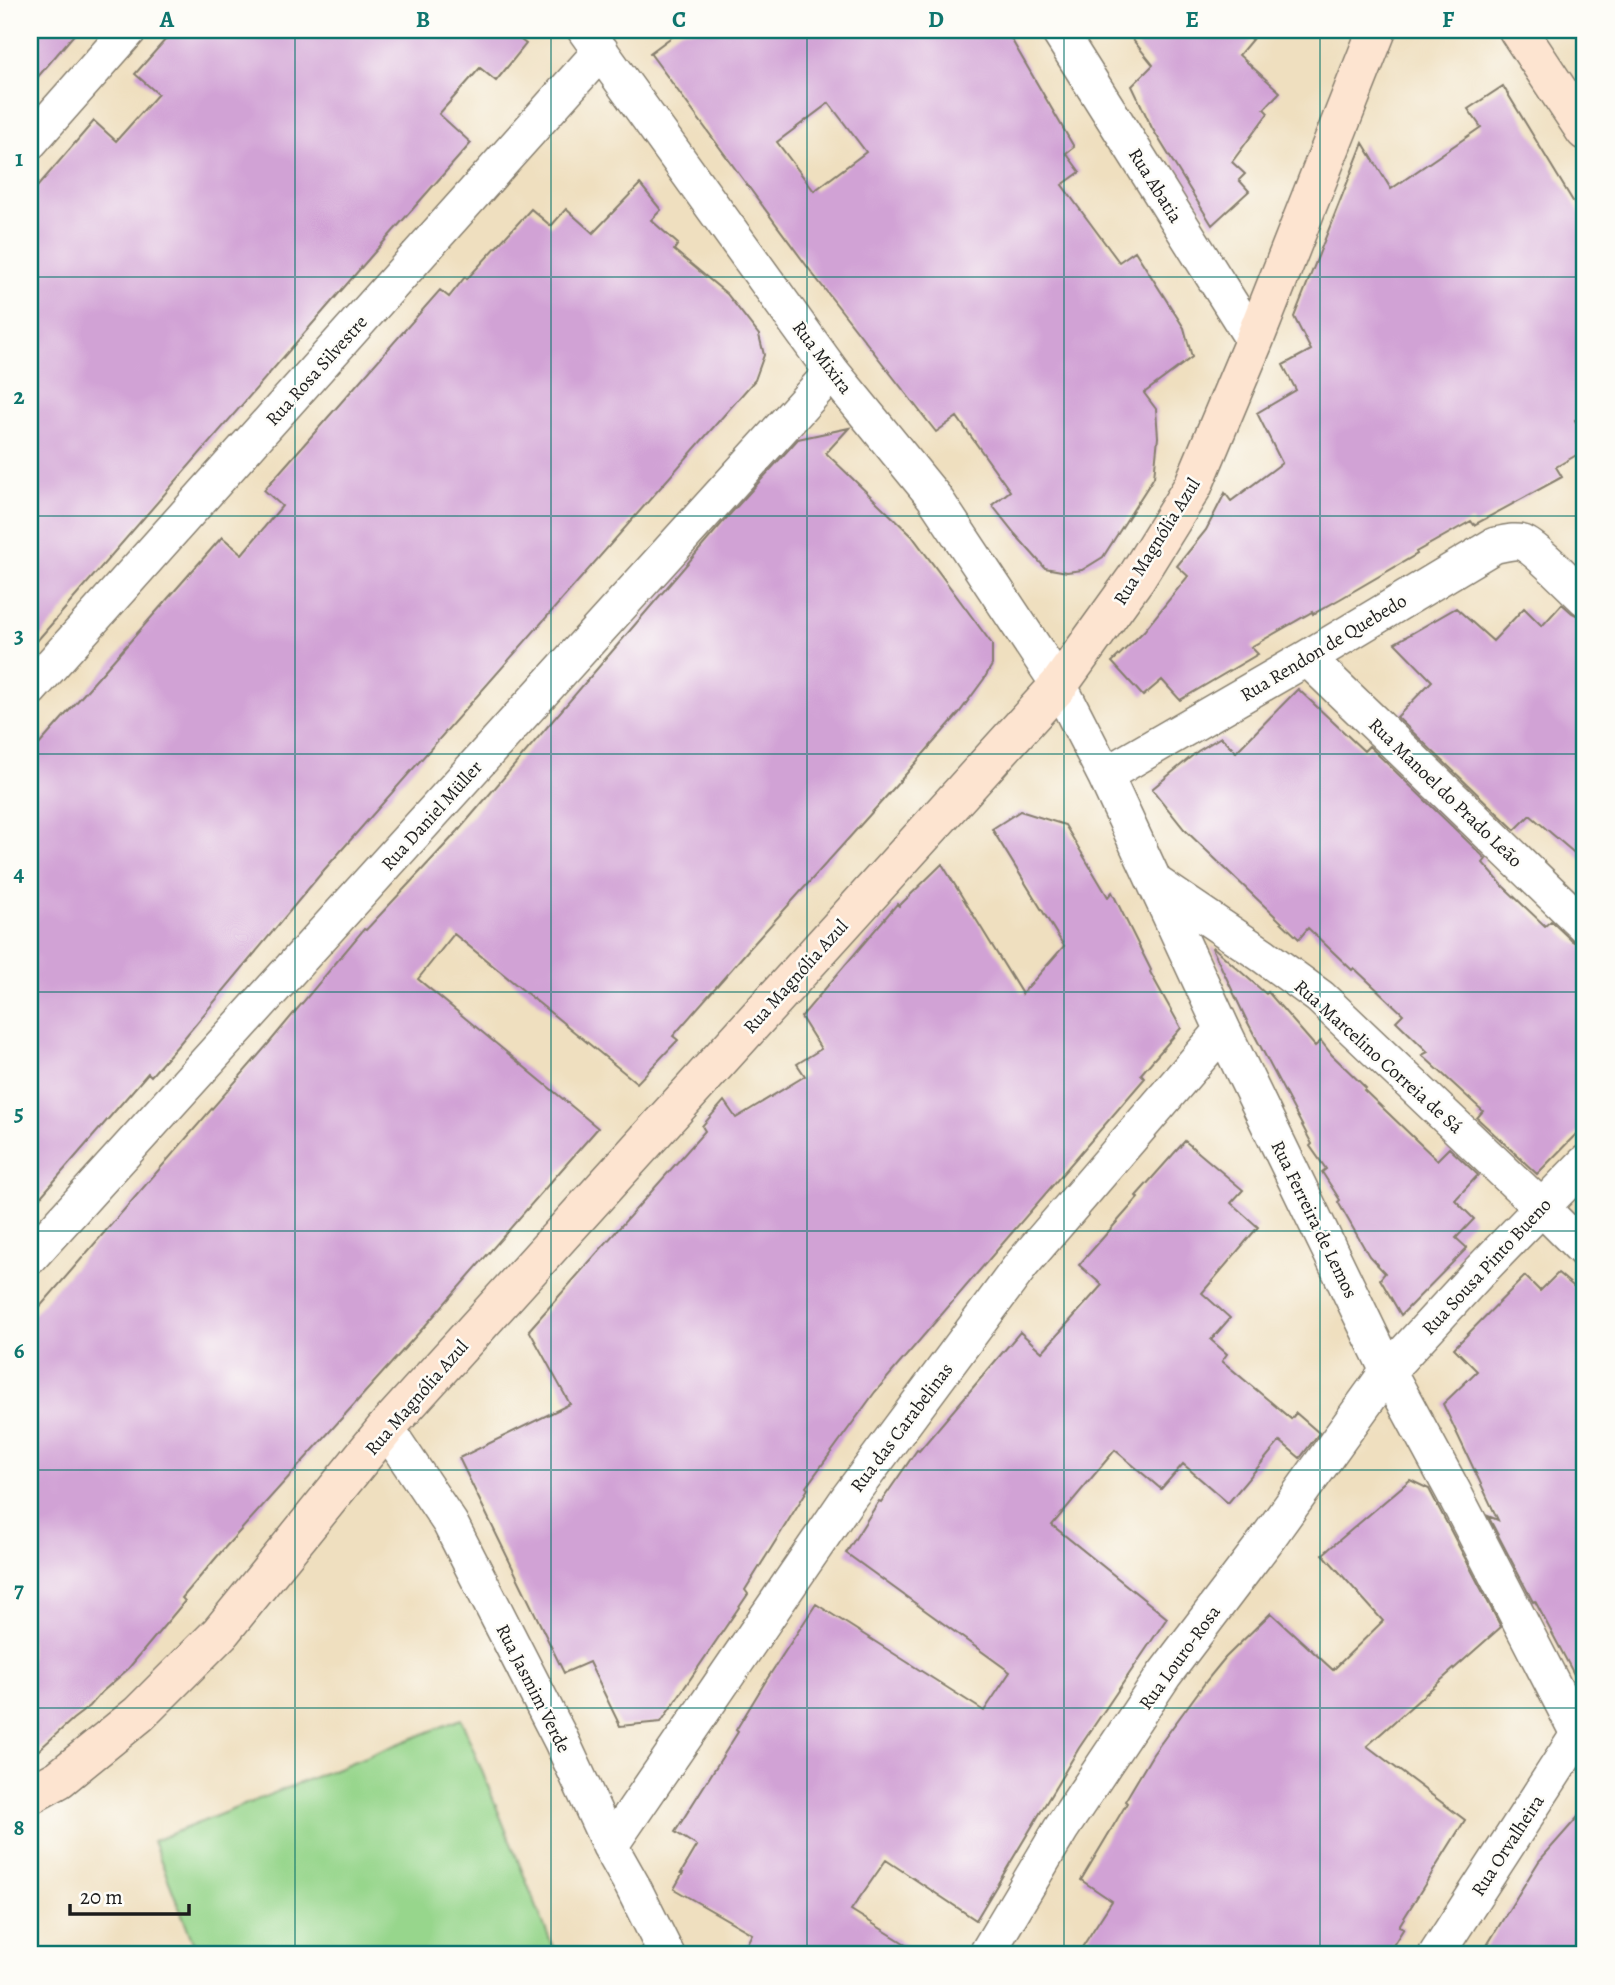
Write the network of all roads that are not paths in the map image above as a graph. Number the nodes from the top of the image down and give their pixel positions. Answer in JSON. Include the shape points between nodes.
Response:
{"nodes":[{"id":1,"x":129,"y":30,"type":"edge"},
{"id":2,"x":1058,"y":30,"type":"edge"},
{"id":3,"x":1377,"y":30,"type":"edge"},
{"id":4,"x":1518,"y":30,"type":"edge"},
{"id":5,"x":593,"y":40,"type":"edge"},
{"id":6,"x":1585,"y":131,"type":"edge"},
{"id":7,"x":30,"y":142,"type":"edge"},
{"id":8,"x":1254,"y":341,"type":"junction"},
{"id":9,"x":832,"y":372,"type":"junction"},
{"id":10,"x":1585,"y":598,"type":"edge"},
{"id":11,"x":1307,"y":658,"type":"junction"},
{"id":12,"x":1059,"y":685,"type":"junction"},
{"id":13,"x":30,"y":689,"type":"edge"},
{"id":14,"x":1105,"y":775,"type":"junction"},
{"id":15,"x":1155,"y":883,"type":"junction"},
{"id":16,"x":1585,"y":926,"type":"edge"},
{"id":17,"x":1223,"y":1030,"type":"junction"},
{"id":18,"x":1585,"y":1163,"type":"edge"},
{"id":19,"x":1541,"y":1207,"type":"junction"},
{"id":20,"x":1585,"y":1251,"type":"edge"},
{"id":21,"x":30,"y":1257,"type":"edge"},
{"id":22,"x":1388,"y":1371,"type":"junction"},
{"id":23,"x":386,"y":1429,"type":"junction"},
{"id":24,"x":1582,"y":1741,"type":"edge"},
{"id":25,"x":30,"y":1795,"type":"edge"},
{"id":26,"x":610,"y":1846,"type":"junction"},
{"id":27,"x":667,"y":1955,"type":"edge"},
{"id":28,"x":986,"y":1955,"type":"edge"},
{"id":29,"x":1436,"y":1955,"type":"edge"}],
"edges":[{"from":1,"to":7,"type":"street"},
{"from":2,"to":8,"type":"street","name":"Rua Abatia"},
{"from":3,"to":8,"type":"street","name":"Rua Magnólia Azul"},
{"from":4,"to":6,"type":"street"},
{"from":5,"to":9,"type":"street","name":"Rua Mixira"},
{"from":5,"to":13,"type":"street","name":"Rua Rosa Silvestre"},
{"from":8,"to":12,"type":"street","name":"Rua Magnólia Azul","via":[[1193,486],[1136,578]]},
{"from":9,"to":12,"type":"street","name":"Rua Mixira","via":[[933,497]]},
{"from":9,"to":21,"type":"street","name":"Rua Daniel Müller"},
{"from":10,"to":11,"type":"street","name":"Rua Rendon de Quebedo","via":[[1523,543],[1495,545]]},
{"from":11,"to":14,"type":"street","name":"Rua Rendon de Quebedo"},
{"from":11,"to":16,"type":"street","name":"Rua Manoel do Prado Leão"},
{"from":12,"to":14,"type":"street","name":"Rua Ferreira de Lemos"},
{"from":12,"to":23,"type":"street","name":"Rua Magnólia Azul"},
{"from":14,"to":15,"type":"street","name":"Rua Ferreira de Lemos"},
{"from":15,"to":17,"type":"street","name":"Rua Ferreira de Lemos"},
{"from":15,"to":19,"type":"street","name":"Rua Marcelino Correia de Sá","via":[[1320,998]]},
{"from":17,"to":22,"type":"street","name":"Rua Ferreira de Lemos"},
{"from":17,"to":26,"type":"street","name":"Rua das Carabelinas","via":[[1022,1264],[849,1497]]},
{"from":18,"to":19,"type":"street","name":"Rua Sousa Pinto Bueno"},
{"from":19,"to":20,"type":"street","name":"Rua Marcelino Correia de Sá"},
{"from":19,"to":22,"type":"street","name":"Rua Sousa Pinto Bueno"},
{"from":22,"to":24,"type":"street","name":"Rua Ferreira de Lemos"},
{"from":22,"to":28,"type":"street","name":"Rua Louro-Rosa","via":[[1164,1675],[1060,1829]]},
{"from":23,"to":25,"type":"street","name":"Rua Magnólia Azul","via":[[220,1633],[139,1714],[59,1779]]},
{"from":23,"to":26,"type":"street","name":"Rua Jasmim Verde","via":[[450,1522]]},
{"from":24,"to":29,"type":"street","name":"Rua Orvalheira"},
{"from":26,"to":27,"type":"street","name":"Rua Jasmim Verde"}]}
